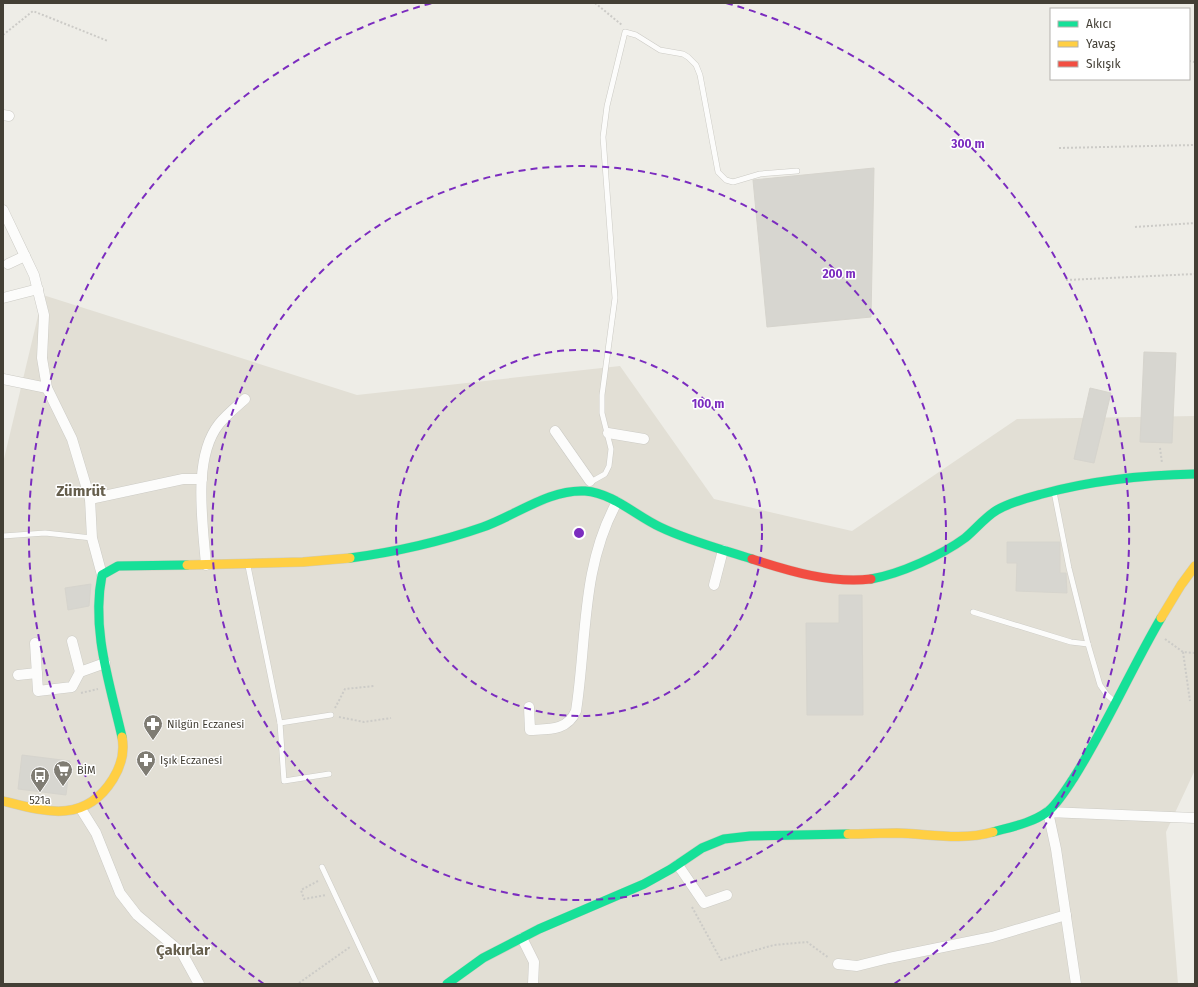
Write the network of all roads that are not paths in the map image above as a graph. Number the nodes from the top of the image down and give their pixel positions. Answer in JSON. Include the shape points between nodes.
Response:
{"nodes":[{"id":1,"x":797,"y":171,"type":"dead end"},
{"id":2,"x":3,"y":210,"type":"edge"},
{"id":3,"x":26,"y":256,"type":"junction"},
{"id":4,"x":8,"y":264,"type":"dead end"},
{"id":5,"x":38,"y":289,"type":"junction"},
{"id":6,"x":3,"y":298,"type":"edge"},
{"id":7,"x":3,"y":379,"type":"edge"},
{"id":8,"x":47,"y":388,"type":"junction"},
{"id":9,"x":245,"y":398,"type":"dead end"},
{"id":10,"x":555,"y":431,"type":"dead end"},
{"id":11,"x":608,"y":433,"type":"junction"},
{"id":12,"x":644,"y":439,"type":"dead end"},
{"id":13,"x":1195,"y":474,"type":"edge"},
{"id":14,"x":202,"y":479,"type":"junction"},
{"id":15,"x":590,"y":482,"type":"junction"},
{"id":16,"x":584,"y":490,"type":"junction"},
{"id":17,"x":1054,"y":491,"type":"junction"},
{"id":18,"x":90,"y":499,"type":"junction"},
{"id":19,"x":617,"y":502,"type":"junction"},
{"id":20,"x":3,"y":536,"type":"edge"},
{"id":21,"x":92,"y":538,"type":"junction"},
{"id":22,"x":723,"y":550,"type":"junction"},
{"id":23,"x":206,"y":565,"type":"junction"},
{"id":24,"x":248,"y":565,"type":"junction"},
{"id":25,"x":1195,"y":566,"type":"edge"},
{"id":26,"x":102,"y":575,"type":"junction"},
{"id":27,"x":714,"y":585,"type":"dead end"},
{"id":28,"x":972,"y":612,"type":"dead end"},
{"id":29,"x":72,"y":641,"type":"dead end"},
{"id":30,"x":35,"y":643,"type":"dead end"},
{"id":31,"x":1088,"y":644,"type":"junction"},
{"id":32,"x":106,"y":663,"type":"junction"},
{"id":33,"x":80,"y":672,"type":"junction"},
{"id":34,"x":37,"y":673,"type":"junction"},
{"id":35,"x":18,"y":674,"type":"dead end"},
{"id":36,"x":1116,"y":702,"type":"junction"},
{"id":37,"x":529,"y":707,"type":"dead end"},
{"id":38,"x":331,"y":715,"type":"road end"},
{"id":39,"x":280,"y":723,"type":"junction"},
{"id":40,"x":329,"y":774,"type":"dead end"},
{"id":41,"x":3,"y":801,"type":"edge"},
{"id":42,"x":82,"y":809,"type":"junction"},
{"id":43,"x":1048,"y":812,"type":"junction"},
{"id":44,"x":1195,"y":818,"type":"edge"},
{"id":45,"x":678,"y":864,"type":"junction"},
{"id":46,"x":322,"y":867,"type":"dead end"},
{"id":47,"x":727,"y":895,"type":"dead end"},
{"id":48,"x":1066,"y":915,"type":"junction"},
{"id":49,"x":522,"y":938,"type":"junction"},
{"id":50,"x":838,"y":964,"type":"road end"},
{"id":51,"x":199,"y":984,"type":"edge"},
{"id":52,"x":377,"y":984,"type":"edge"},
{"id":53,"x":447,"y":984,"type":"edge"},
{"id":54,"x":533,"y":984,"type":"edge"},
{"id":55,"x":1076,"y":984,"type":"edge"}],
"edges":[{"from":1,"to":11,"type":"lane","via":[[760,174],[733,182],[722,178],[718,172],[696,65],[683,54],[660,50],[636,35],[625,32],[607,106],[603,137],[615,298],[602,395],[602,413]]},
{"from":2,"to":3,"type":"street"},
{"from":3,"to":4,"type":"street"},
{"from":3,"to":5,"type":"street"},
{"from":5,"to":6,"type":"street"},
{"from":5,"to":8,"type":"street","via":[[44,315],[42,358]]},
{"from":7,"to":8,"type":"street"},
{"from":8,"to":18,"type":"street","via":[[72,439]]},
{"from":9,"to":14,"type":"street","via":[[216,430],[206,454]]},
{"from":10,"to":15,"type":"street"},
{"from":11,"to":12,"type":"street"},
{"from":11,"to":15,"type":"lane","via":[[611,449],[609,466],[605,474]]},
{"from":13,"to":17,"type":"street","via":[[1158,474],[1104,479]]},
{"from":14,"to":18,"type":"street","via":[[183,479]]},
{"from":14,"to":23,"type":"street"},
{"from":15,"to":16,"type":"lane"},
{"from":16,"to":19,"type":"street"},
{"from":16,"to":24,"type":"street","via":[[559,495],[493,524],[413,547],[357,558]]},
{"from":17,"to":22,"type":"street","via":[[1016,501],[993,512],[961,540],[895,573],[872,579],[842,580],[764,563]]},
{"from":17,"to":31,"type":"lane","via":[[1069,568]]},
{"from":18,"to":21,"type":"street"},
{"from":19,"to":22,"type":"street","via":[[674,534]]},
{"from":19,"to":37,"type":"street","via":[[606,524],[593,562],[585,612],[576,711],[571,720],[562,727],[530,730]]},
{"from":20,"to":21,"type":"lane","via":[[45,533]]},
{"from":21,"to":26,"type":"street"},
{"from":22,"to":27,"type":"street"},
{"from":23,"to":24,"type":"street"},
{"from":23,"to":26,"type":"street","via":[[118,566]]},
{"from":24,"to":39,"type":"lane"},
{"from":25,"to":36,"type":"street","via":[[1154,631]]},
{"from":26,"to":32,"type":"street","via":[[98,587],[98,616]]},
{"from":28,"to":31,"type":"lane","via":[[1071,642]]},
{"from":29,"to":33,"type":"street"},
{"from":30,"to":34,"type":"street"},
{"from":31,"to":36,"type":"lane","via":[[1103,690]]},
{"from":32,"to":33,"type":"street"},
{"from":32,"to":42,"type":"street","via":[[124,751],[117,774],[101,795]]},
{"from":33,"to":34,"type":"street","via":[[72,687],[38,691]]},
{"from":34,"to":35,"type":"street"},
{"from":36,"to":43,"type":"street","via":[[1091,751],[1066,790]]},
{"from":38,"to":39,"type":"lane"},
{"from":39,"to":40,"type":"lane","via":[[284,781]]},
{"from":41,"to":42,"type":"street","via":[[42,810],[68,812]]},
{"from":42,"to":51,"type":"street","via":[[96,833],[120,893],[137,915],[182,953]]},
{"from":43,"to":44,"type":"street"},
{"from":43,"to":45,"type":"street","via":[[1016,826],[976,837],[898,833],[750,836],[724,839],[702,848]]},
{"from":43,"to":48,"type":"street"},
{"from":45,"to":47,"type":"street","via":[[704,903]]},
{"from":45,"to":49,"type":"street","via":[[644,884]]},
{"from":46,"to":52,"type":"lane"},
{"from":48,"to":50,"type":"street","via":[[992,937],[856,966]]},
{"from":48,"to":55,"type":"street"},
{"from":49,"to":53,"type":"street","via":[[483,958]]},
{"from":49,"to":54,"type":"street","via":[[534,962]]}]}
